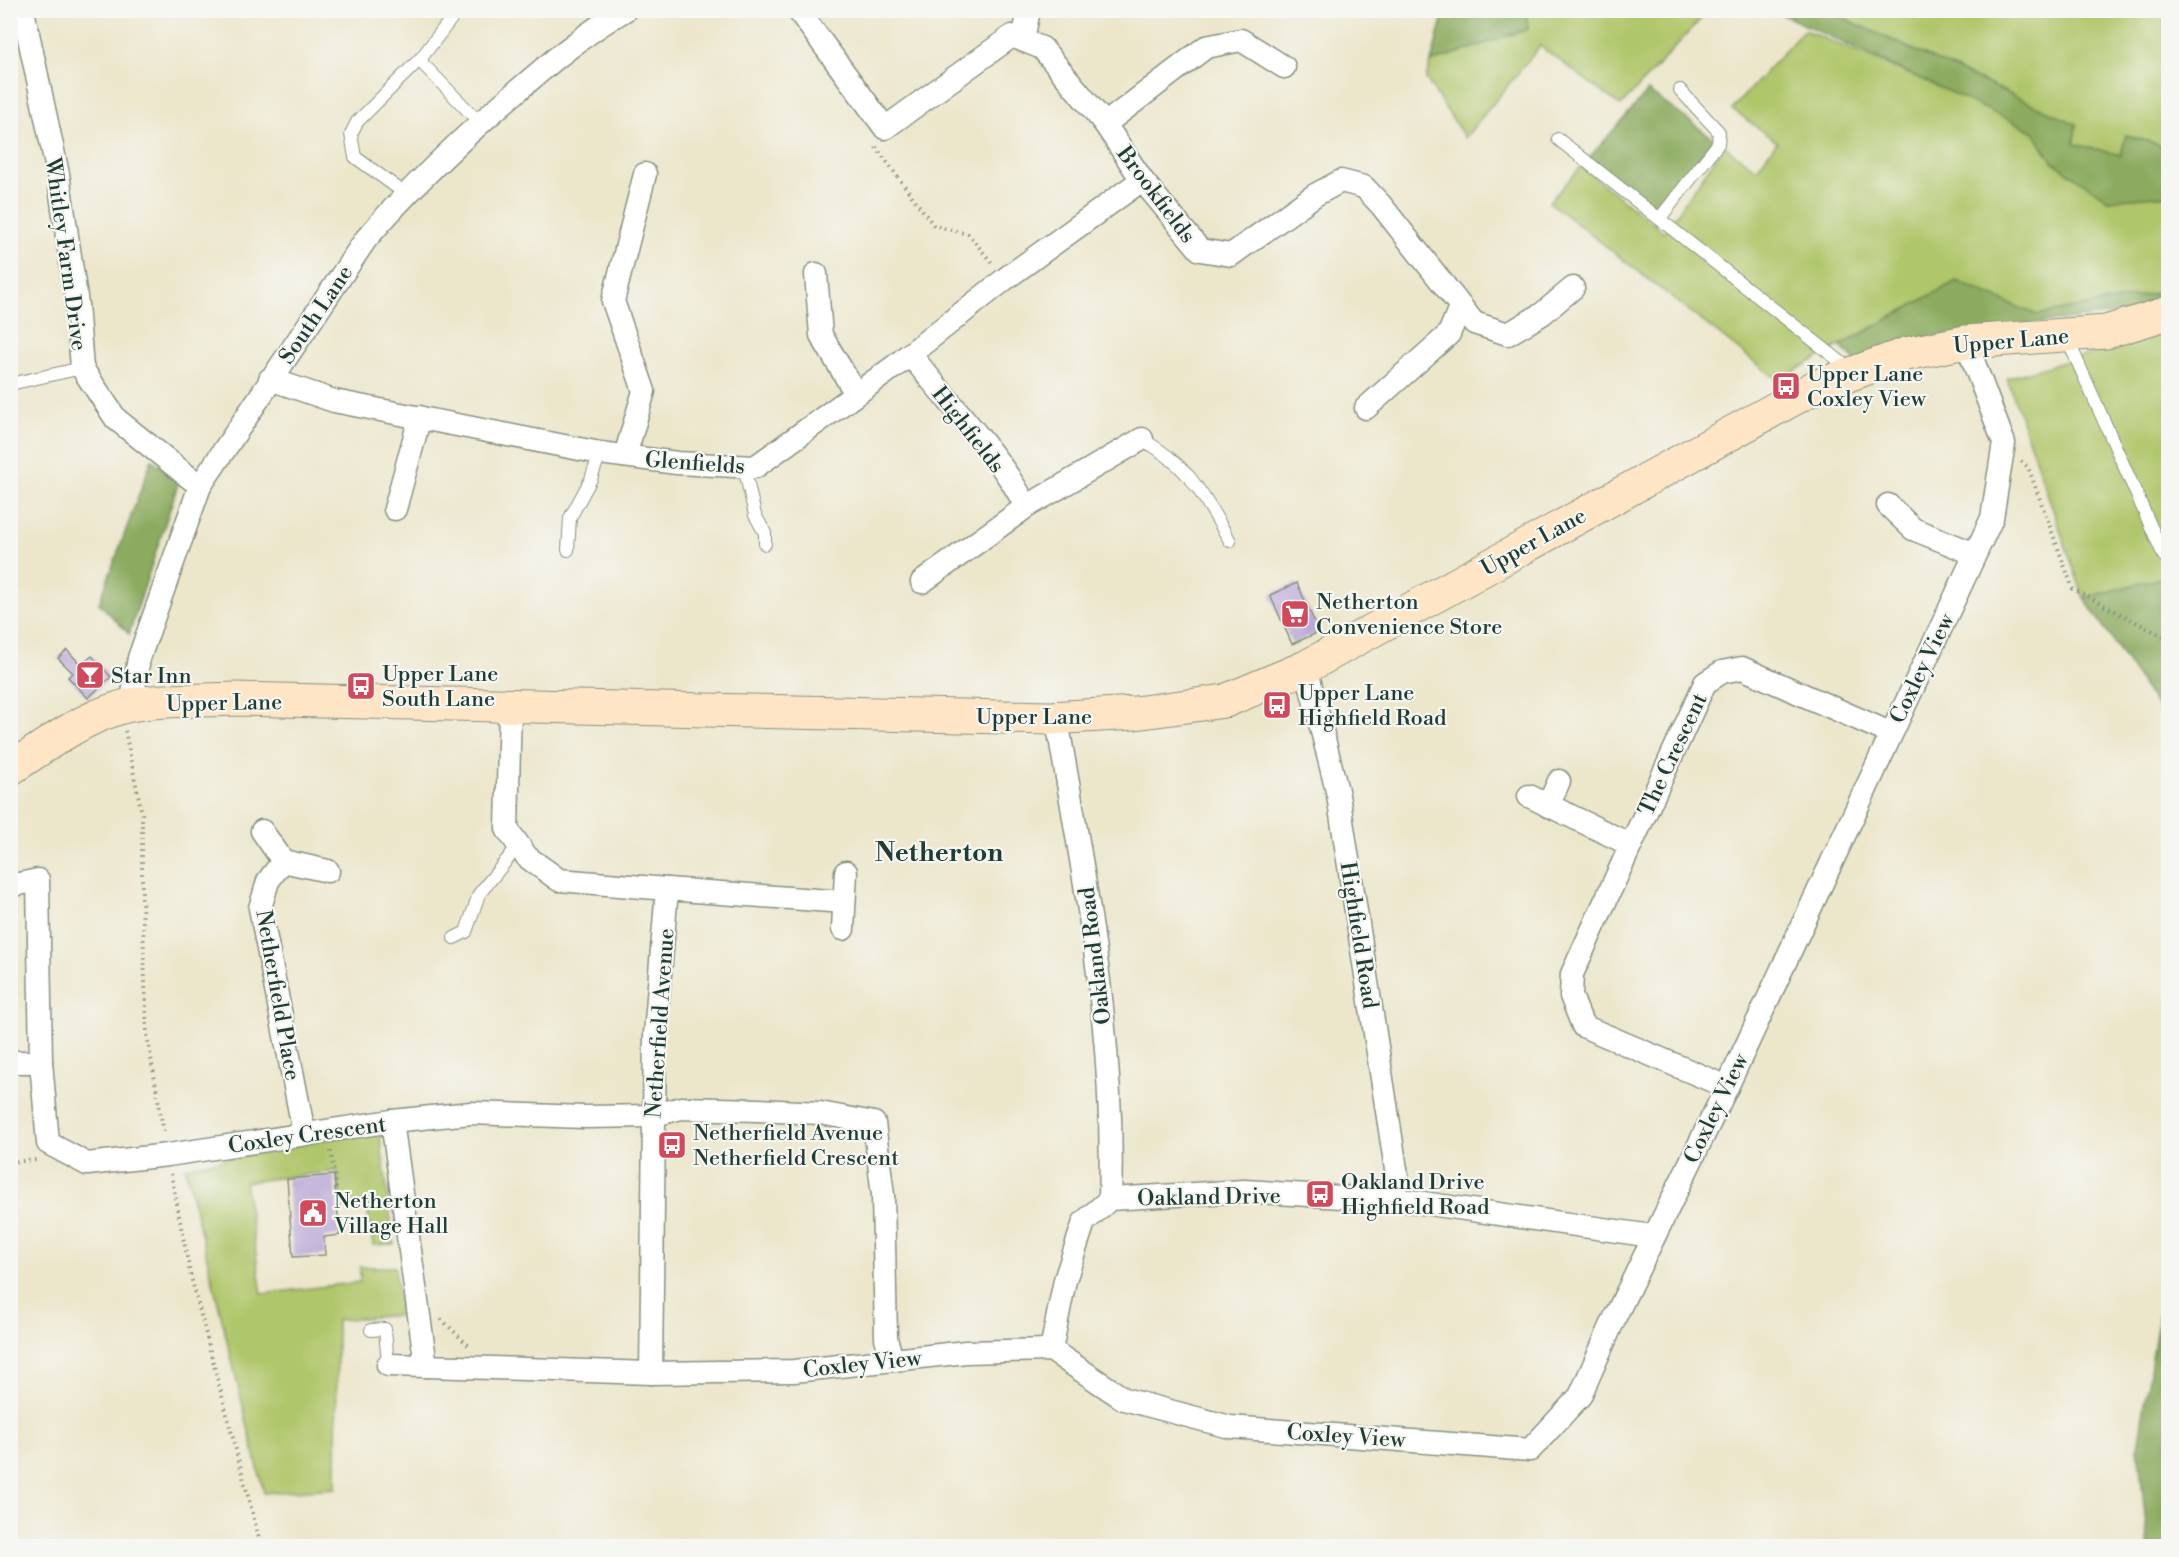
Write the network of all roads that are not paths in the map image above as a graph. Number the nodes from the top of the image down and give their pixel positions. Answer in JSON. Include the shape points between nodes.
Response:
{"nodes":[{"id":1,"x":23,"y":10,"type":"edge"},
{"id":2,"x":626,"y":10,"type":"edge"},
{"id":3,"x":798,"y":10,"type":"edge"},
{"id":4,"x":1029,"y":10,"type":"edge"},
{"id":5,"x":451,"y":19,"type":"dead end"},
{"id":6,"x":1023,"y":40,"type":"junction"},
{"id":7,"x":419,"y":60,"type":"junction"},
{"id":8,"x":1284,"y":67,"type":"dead end"},
{"id":9,"x":1680,"y":90,"type":"dead end"},
{"id":10,"x":480,"y":123,"type":"junction"},
{"id":11,"x":1105,"y":124,"type":"junction"},
{"id":12,"x":1558,"y":139,"type":"dead end"},
{"id":13,"x":645,"y":174,"type":"dead end"},
{"id":14,"x":1142,"y":180,"type":"junction"},
{"id":15,"x":407,"y":195,"type":"junction"},
{"id":16,"x":1660,"y":218,"type":"junction"},
{"id":17,"x":816,"y":274,"type":"dead end"},
{"id":18,"x":1574,"y":288,"type":"dead end"},
{"id":19,"x":1460,"y":307,"type":"junction"},
{"id":20,"x":2169,"y":313,"type":"edge"},
{"id":21,"x":2065,"y":335,"type":"junction"},
{"id":22,"x":1966,"y":342,"type":"junction"},
{"id":23,"x":908,"y":356,"type":"junction"},
{"id":24,"x":82,"y":368,"type":"junction"},
{"id":25,"x":1855,"y":373,"type":"junction"},
{"id":26,"x":270,"y":379,"type":"junction"},
{"id":27,"x":10,"y":384,"type":"edge"},
{"id":28,"x":856,"y":394,"type":"junction"},
{"id":29,"x":1366,"y":408,"type":"dead end"},
{"id":30,"x":420,"y":417,"type":"junction"},
{"id":31,"x":1142,"y":439,"type":"joint"},
{"id":32,"x":600,"y":453,"type":"junction"},
{"id":33,"x":625,"y":456,"type":"junction"},
{"id":34,"x":744,"y":466,"type":"junction"},
{"id":35,"x":200,"y":486,"type":"junction"},
{"id":36,"x":1888,"y":505,"type":"dead end"},
{"id":37,"x":1026,"y":507,"type":"junction"},
{"id":38,"x":395,"y":509,"type":"dead end"},
{"id":39,"x":1230,"y":542,"type":"dead end"},
{"id":40,"x":765,"y":544,"type":"dead end"},
{"id":41,"x":568,"y":550,"type":"dead end"},
{"id":42,"x":1975,"y":554,"type":"junction"},
{"id":43,"x":2164,"y":556,"type":"dead end"},
{"id":44,"x":922,"y":582,"type":"dead end"},
{"id":45,"x":1306,"y":667,"type":"junction"},
{"id":46,"x":510,"y":705,"type":"junction"},
{"id":47,"x":125,"y":707,"type":"junction"},
{"id":48,"x":1050,"y":718,"type":"junction"},
{"id":49,"x":1890,"y":733,"type":"junction"},
{"id":50,"x":10,"y":769,"type":"edge"},
{"id":51,"x":1559,"y":781,"type":"dead end"},
{"id":52,"x":262,"y":831,"type":"dead end"},
{"id":53,"x":1629,"y":844,"type":"junction"},
{"id":54,"x":519,"y":845,"type":"junction"},
{"id":55,"x":283,"y":861,"type":"junction"},
{"id":56,"x":328,"y":872,"type":"dead end"},
{"id":57,"x":846,"y":872,"type":"dead end"},
{"id":58,"x":19,"y":884,"type":"dead end"},
{"id":59,"x":667,"y":889,"type":"junction"},
{"id":60,"x":844,"y":902,"type":"junction"},
{"id":61,"x":843,"y":929,"type":"dead end"},
{"id":62,"x":454,"y":938,"type":"dead end"},
{"id":63,"x":10,"y":1062,"type":"edge"},
{"id":64,"x":41,"y":1062,"type":"junction"},
{"id":65,"x":1727,"y":1087,"type":"junction"},
{"id":66,"x":652,"y":1116,"type":"junction"},
{"id":67,"x":392,"y":1121,"type":"junction"},
{"id":68,"x":304,"y":1133,"type":"junction"},
{"id":69,"x":1110,"y":1199,"type":"junction"},
{"id":70,"x":1380,"y":1199,"type":"junction"},
{"id":71,"x":1652,"y":1236,"type":"junction"},
{"id":72,"x":371,"y":1330,"type":"dead end"},
{"id":73,"x":1051,"y":1350,"type":"junction"},
{"id":74,"x":892,"y":1360,"type":"junction"},
{"id":75,"x":388,"y":1365,"type":"joint"},
{"id":76,"x":426,"y":1366,"type":"junction"},
{"id":77,"x":651,"y":1373,"type":"junction"}],
"edges":[{"from":1,"to":24,"type":"street","name":"Whitley Farm Drive","via":[[58,174]]},
{"from":2,"to":10,"type":"street","name":"South Lane","via":[[566,48]]},
{"from":3,"to":6,"type":"street","via":[[885,128],[1012,36]]},
{"from":4,"to":6,"type":"street"},
{"from":5,"to":7,"type":"lane"},
{"from":6,"to":11,"type":"street","name":"Brookfields","via":[[1042,48]]},
{"from":7,"to":10,"type":"lane"},
{"from":7,"to":15,"type":"lane","via":[[357,122],[351,134],[355,157]]},
{"from":8,"to":11,"type":"street","name":"Brookfields","via":[[1241,40],[1206,47]]},
{"from":9,"to":16,"type":"lane","via":[[1719,132],[1718,144]]},
{"from":10,"to":15,"type":"street","name":"South Lane"},
{"from":11,"to":14,"type":"street","name":"Brookfields"},
{"from":12,"to":16,"type":"lane"},
{"from":13,"to":33,"type":"street","via":[[613,301],[644,391]]},
{"from":14,"to":19,"type":"street","name":"Brookfields","via":[[1200,250],[1231,255],[1341,181],[1364,187]]},
{"from":14,"to":23,"type":"street","name":"Glenfields","via":[[1005,279]]},
{"from":15,"to":26,"type":"street","name":"South Lane","via":[[366,239]]},
{"from":16,"to":25,"type":"lane"},
{"from":17,"to":28,"type":"street","via":[[821,335]]},
{"from":18,"to":19,"type":"street","name":"Brookfields","via":[[1542,314],[1508,334],[1482,327]]},
{"from":19,"to":29,"type":"street","via":[[1449,334]]},
{"from":20,"to":21,"type":"main road","name":"Upper Lane","via":[[2106,332]]},
{"from":21,"to":22,"type":"main road","name":"Upper Lane"},
{"from":21,"to":43,"type":"lane"},
{"from":22,"to":25,"type":"main road","name":"Upper Lane","via":[[1906,354]]},
{"from":22,"to":42,"type":"street","name":"Coxley View","via":[[2004,443],[1992,518]]},
{"from":23,"to":28,"type":"street","name":"Glenfields"},
{"from":23,"to":37,"type":"street","name":"Highfields","via":[[978,439]]},
{"from":24,"to":27,"type":"lane"},
{"from":24,"to":35,"type":"street","name":"Whitley Farm Drive","via":[[116,419]]},
{"from":25,"to":45,"type":"main road","name":"Upper Lane","via":[[1798,395]]},
{"from":26,"to":30,"type":"street","name":"Glenfields","via":[[334,401]]},
{"from":26,"to":35,"type":"street","name":"South Lane"},
{"from":28,"to":34,"type":"street","name":"Glenfields","via":[[755,467]]},
{"from":30,"to":32,"type":"street","name":"Glenfields"},
{"from":30,"to":38,"type":"street"},
{"from":31,"to":37,"type":"street"},
{"from":31,"to":39,"type":"lane","via":[[1191,478],[1208,500]]},
{"from":32,"to":33,"type":"street","name":"Glenfields"},
{"from":32,"to":41,"type":"lane","via":[[570,518]]},
{"from":33,"to":34,"type":"street","name":"Glenfields","via":[[678,464]]},
{"from":34,"to":40,"type":"lane"},
{"from":35,"to":47,"type":"street","name":"South Lane"},
{"from":36,"to":42,"type":"street","via":[[1913,529]]},
{"from":37,"to":44,"type":"street"},
{"from":42,"to":49,"type":"street","name":"Coxley View"},
{"from":45,"to":48,"type":"main road","name":"Upper Lane","via":[[1225,701],[1135,713]]},
{"from":45,"to":70,"type":"street","name":"Highfield Road","via":[[1338,795],[1398,1182]]},
{"from":46,"to":47,"type":"main road","name":"Upper Lane","via":[[235,699]]},
{"from":46,"to":48,"type":"main road","name":"Upper Lane"},
{"from":46,"to":54,"type":"street","via":[[507,829]]},
{"from":47,"to":50,"type":"main road","name":"Upper Lane","via":[[69,730]]},
{"from":48,"to":69,"type":"street","name":"Oakland Road","via":[[1059,732],[1091,912],[1108,1073]]},
{"from":49,"to":53,"type":"street","name":"The Crescent","via":[[1742,668],[1722,672],[1706,683]]},
{"from":49,"to":65,"type":"street","name":"Coxley View"},
{"from":51,"to":53,"type":"street","name":"The Crescent","via":[[1538,801]]},
{"from":52,"to":55,"type":"street"},
{"from":53,"to":65,"type":"street","name":"The Crescent","via":[[1572,974],[1571,996],[1583,1026]]},
{"from":54,"to":59,"type":"street","via":[[527,857],[560,880]]},
{"from":54,"to":62,"type":"lane","via":[[479,894],[465,932]]},
{"from":55,"to":56,"type":"street"},
{"from":55,"to":68,"type":"street","name":"Netherfield Place","via":[[268,881],[261,908]]},
{"from":57,"to":60,"type":"street"},
{"from":58,"to":64,"type":"street","name":"Coxley Crescent","via":[[38,880]]},
{"from":59,"to":60,"type":"street"},
{"from":59,"to":66,"type":"street","name":"Netherfield Avenue"},
{"from":60,"to":61,"type":"street"},
{"from":63,"to":64,"type":"street"},
{"from":64,"to":68,"type":"street","name":"Coxley Crescent","via":[[48,1143],[87,1164]]},
{"from":65,"to":71,"type":"street","name":"Coxley View"},
{"from":66,"to":67,"type":"street","name":"Coxley Crescent","via":[[471,1113]]},
{"from":66,"to":74,"type":"street","name":"Coxley Crescent","via":[[681,1108],[758,1110],[820,1113],[874,1123],[883,1195],[886,1338]]},
{"from":66,"to":77,"type":"street","name":"Netherfield Avenue"},
{"from":67,"to":68,"type":"street","name":"Coxley Crescent"},
{"from":67,"to":76,"type":"street"},
{"from":69,"to":70,"type":"street","name":"Oakland Drive","via":[[1244,1191]]},
{"from":69,"to":73,"type":"street","name":"Oakland Drive","via":[[1084,1222],[1065,1280]]},
{"from":70,"to":71,"type":"street","name":"Oakland Drive"},
{"from":71,"to":73,"type":"street","name":"Coxley View","via":[[1580,1396],[1530,1450],[1230,1426],[1124,1399]]},
{"from":72,"to":75,"type":"lane","via":[[385,1329]]},
{"from":73,"to":74,"type":"street","name":"Coxley View","via":[[966,1352]]},
{"from":74,"to":77,"type":"street","name":"Coxley View","via":[[794,1371]]},
{"from":75,"to":76,"type":"street","name":"Coxley View"},
{"from":76,"to":77,"type":"street","name":"Coxley View"}]}
